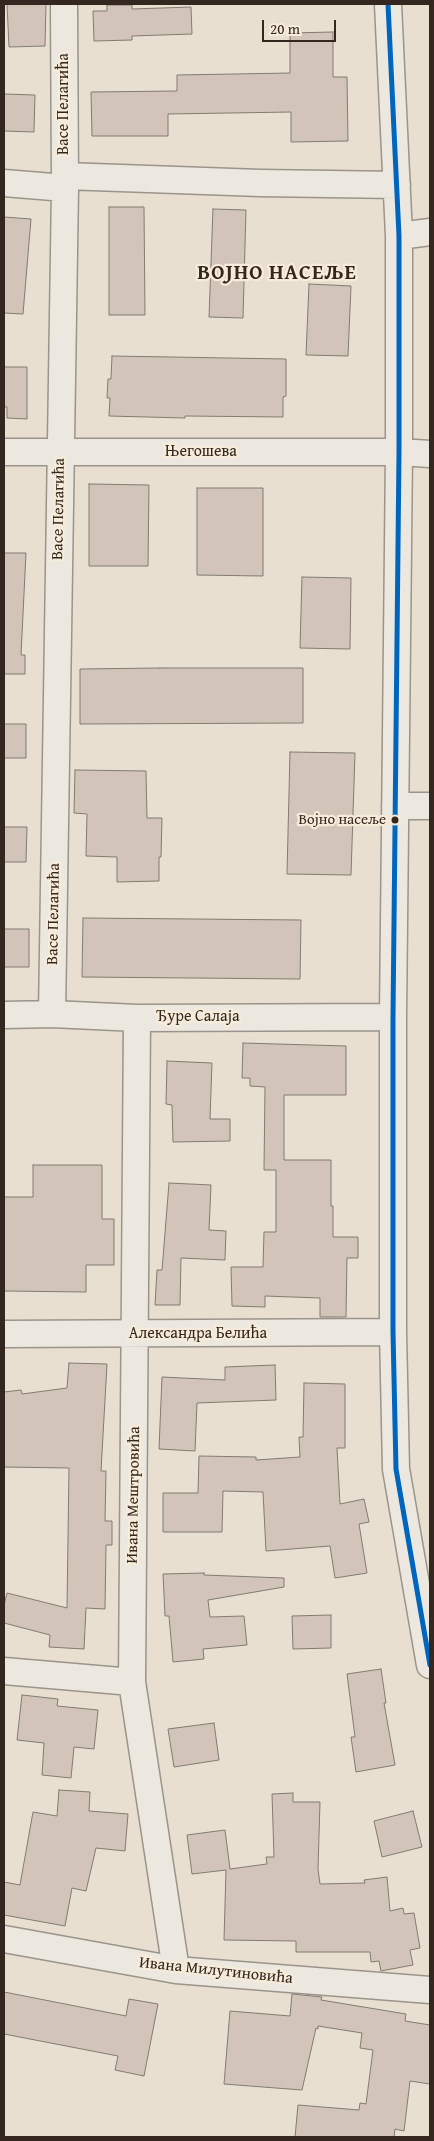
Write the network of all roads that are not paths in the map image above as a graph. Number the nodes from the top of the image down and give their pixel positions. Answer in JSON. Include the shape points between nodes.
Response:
{"nodes":[{"id":1,"x":64,"y":4,"type":"edge"},
{"id":2,"x":388,"y":4,"type":"edge"},
{"id":3,"x":4,"y":182,"type":"edge"},
{"id":4,"x":65,"y":182,"type":"junction"},
{"id":5,"x":397,"y":185,"type":"junction"},
{"id":6,"x":430,"y":232,"type":"edge"},
{"id":7,"x":399,"y":236,"type":"junction"},
{"id":8,"x":4,"y":452,"type":"edge"},
{"id":9,"x":60,"y":452,"type":"junction"},
{"id":10,"x":399,"y":452,"type":"junction"},
{"id":11,"x":430,"y":454,"type":"edge"},
{"id":12,"x":395,"y":806,"type":"junction"},
{"id":13,"x":430,"y":806,"type":"edge"},
{"id":14,"x":52,"y":1014,"type":"junction"},
{"id":15,"x":4,"y":1015,"type":"edge"},
{"id":16,"x":392,"y":1017,"type":"junction"},
{"id":17,"x":137,"y":1018,"type":"junction"},
{"id":18,"x":393,"y":1332,"type":"junction"},
{"id":19,"x":4,"y":1334,"type":"edge"},
{"id":20,"x":136,"y":1334,"type":"junction"},
{"id":21,"x":430,"y":1665,"type":"edge"},
{"id":22,"x":4,"y":1671,"type":"edge"},
{"id":23,"x":132,"y":1682,"type":"junction"},
{"id":24,"x":4,"y":1940,"type":"edge"},
{"id":25,"x":176,"y":1970,"type":"junction"},
{"id":26,"x":430,"y":1990,"type":"edge"}],
"edges":[{"from":1,"to":4,"type":"street","name":"Васе Пелагића"},
{"from":2,"to":5,"type":"street"},
{"from":3,"to":4,"type":"street"},
{"from":4,"to":5,"type":"street"},
{"from":4,"to":9,"type":"street","name":"Васе Пелагића"},
{"from":5,"to":7,"type":"street"},
{"from":6,"to":7,"type":"street"},
{"from":7,"to":10,"type":"street"},
{"from":8,"to":9,"type":"street","name":"Његошева"},
{"from":9,"to":10,"type":"street","name":"Његошева"},
{"from":9,"to":14,"type":"street","name":"Васе Пелагића"},
{"from":10,"to":11,"type":"street","name":"Његошева"},
{"from":10,"to":12,"type":"street"},
{"from":12,"to":13,"type":"street"},
{"from":12,"to":16,"type":"street"},
{"from":14,"to":15,"type":"street","name":"Ђуре Салаја"},
{"from":14,"to":17,"type":"street","name":"Ђуре Салаја"},
{"from":16,"to":17,"type":"street","name":"Ђуре Салаја"},
{"from":16,"to":18,"type":"street"},
{"from":17,"to":20,"type":"street","name":"Ивана Мештровића"},
{"from":18,"to":20,"type":"street","name":"Александра Белића"},
{"from":18,"to":21,"type":"street","via":[[396,1469]]},
{"from":19,"to":20,"type":"street","name":"Александра Белића"},
{"from":20,"to":23,"type":"street","name":"Ивана Мештровића"},
{"from":22,"to":23,"type":"street"},
{"from":23,"to":25,"type":"street","name":"Ивана Мештровића"},
{"from":24,"to":25,"type":"street","name":"Ивана Милутиновића"},
{"from":25,"to":26,"type":"street","name":"Ивана Милутиновића"}]}
